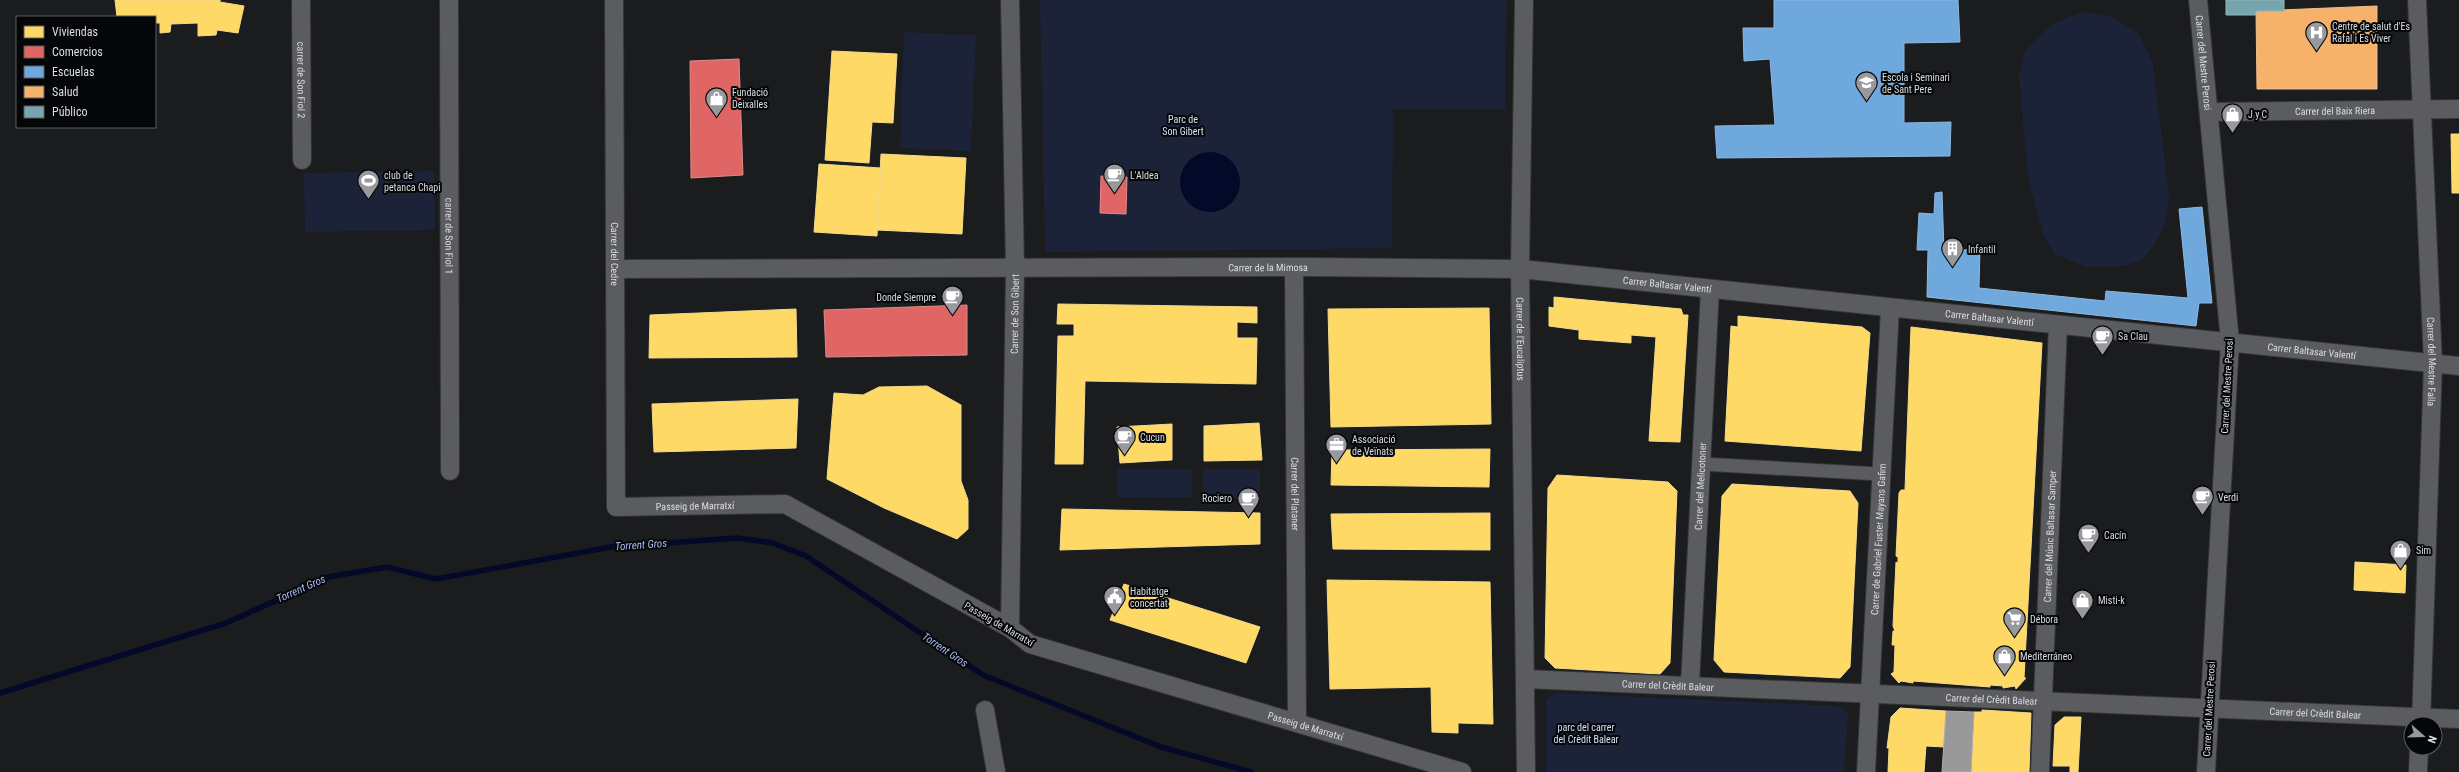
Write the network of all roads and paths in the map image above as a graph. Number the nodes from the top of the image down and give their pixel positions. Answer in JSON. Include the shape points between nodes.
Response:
{"nodes":[{"id":1,"x":301,"y":0,"type":"edge"},
{"id":2,"x":449,"y":0,"type":"edge"},
{"id":3,"x":614,"y":0,"type":"edge"},
{"id":4,"x":1010,"y":0,"type":"edge"},
{"id":5,"x":1524,"y":0,"type":"edge"},
{"id":6,"x":2198,"y":0,"type":"edge"},
{"id":7,"x":2417,"y":0,"type":"edge"},
{"id":8,"x":2423,"y":109,"type":"junction"},
{"id":9,"x":2459,"y":109,"type":"edge"},
{"id":10,"x":2210,"y":112,"type":"junction"},
{"id":11,"x":302,"y":160,"type":"dead end"},
{"id":12,"x":1294,"y":267,"type":"junction"},
{"id":13,"x":1015,"y":268,"type":"junction"},
{"id":14,"x":615,"y":269,"type":"junction"},
{"id":15,"x":1520,"y":270,"type":"junction"},
{"id":16,"x":1710,"y":289,"type":"junction"},
{"id":17,"x":1890,"y":308,"type":"junction"},
{"id":18,"x":2058,"y":325,"type":"junction"},
{"id":19,"x":2230,"y":342,"type":"junction"},
{"id":20,"x":2433,"y":363,"type":"junction"},
{"id":21,"x":2459,"y":366,"type":"edge"},
{"id":22,"x":1702,"y":464,"type":"junction"},
{"id":23,"x":450,"y":471,"type":"dead end"},
{"id":24,"x":1880,"y":474,"type":"junction"},
{"id":25,"x":616,"y":507,"type":"joint"},
{"id":26,"x":1010,"y":628,"type":"junction"},
{"id":27,"x":1525,"y":679,"type":"junction"},
{"id":28,"x":1690,"y":684,"type":"junction"},
{"id":29,"x":1870,"y":694,"type":"junction"},
{"id":30,"x":2043,"y":702,"type":"junction"},
{"id":31,"x":2209,"y":709,"type":"junction"},
{"id":32,"x":985,"y":710,"type":"dead end"},
{"id":33,"x":2421,"y":716,"type":"edge"},
{"id":34,"x":2459,"y":718,"type":"edge"},
{"id":35,"x":2403,"y":719,"type":"edge"},
{"id":36,"x":2443,"y":719,"type":"edge"},
{"id":37,"x":1297,"y":722,"type":"junction"},
{"id":38,"x":2419,"y":756,"type":"edge"},
{"id":39,"x":996,"y":772,"type":"edge"},
{"id":40,"x":1462,"y":772,"type":"edge"},
{"id":41,"x":1526,"y":772,"type":"edge"},
{"id":42,"x":1866,"y":772,"type":"edge"},
{"id":43,"x":2040,"y":772,"type":"edge"},
{"id":44,"x":2206,"y":772,"type":"edge"},
{"id":45,"x":2418,"y":772,"type":"edge"}],
"edges":[{"from":1,"to":11,"type":"street","name":"carrer de Son Fiol 2"},
{"from":2,"to":23,"type":"street","name":"carrer de Son Fiol 1"},
{"from":3,"to":14,"type":"street","name":"Carrer del Cedre"},
{"from":4,"to":13,"type":"street","name":"Carrer de Son Gibert"},
{"from":5,"to":15,"type":"street","name":"Carrer de l'Eucaliptus"},
{"from":6,"to":10,"type":"street","name":"Carrer del Mestre Perosi"},
{"from":7,"to":8,"type":"street","name":"Carrer del Mestre Falla"},
{"from":8,"to":9,"type":"street","name":"Carrer del Baix Riera"},
{"from":8,"to":10,"type":"street","name":"Carrer del Baix Riera"},
{"from":8,"to":20,"type":"street","name":"Carrer del Mestre Falla"},
{"from":10,"to":19,"type":"street","name":"Carrer del Mestre Perosi"},
{"from":12,"to":13,"type":"street","name":"Carrer de la Mimosa"},
{"from":12,"to":15,"type":"street","name":"Carrer de la Mimosa"},
{"from":12,"to":37,"type":"street","name":"Carrer del Plataner"},
{"from":13,"to":14,"type":"street","name":"Carrer de la Mimosa"},
{"from":13,"to":26,"type":"street","name":"Carrer de Son Gibert"},
{"from":14,"to":25,"type":"street","name":"Carrer del Cedre"},
{"from":15,"to":16,"type":"street","name":"Carrer Baltasar Valentí"},
{"from":15,"to":27,"type":"street","name":"Carrer de l'Eucaliptus"},
{"from":16,"to":17,"type":"street","name":"Carrer Baltasar Valentí"},
{"from":16,"to":22,"type":"street","name":"Carrer del Melicotoner"},
{"from":17,"to":18,"type":"street","name":"Carrer Baltasar Valentí"},
{"from":17,"to":24,"type":"street","name":"Carrer de Gabriel Fuster Mayans Gafim"},
{"from":18,"to":19,"type":"street","name":"Carrer Baltasar Valentí"},
{"from":18,"to":30,"type":"street","name":"Carrer del Músic Baltasar Samper"},
{"from":19,"to":20,"type":"street","name":"Carrer Baltasar Valentí"},
{"from":19,"to":31,"type":"street","name":"Carrer del Mestre Perosi"},
{"from":20,"to":21,"type":"street","name":"Carrer Baltasar Valentí"},
{"from":20,"to":33,"type":"street","name":"Carrer del Mestre Falla"},
{"from":22,"to":24,"type":"street"},
{"from":22,"to":28,"type":"street","name":"Carrer del Melicotoner"},
{"from":24,"to":29,"type":"street","name":"Carrer de Gabriel Fuster Mayans Gafim"},
{"from":25,"to":26,"type":"street","name":"Passeig de Marratxí","via":[[786,504]]},
{"from":26,"to":37,"type":"street","name":"Passeig de Marratxí","via":[[1030,644]]},
{"from":27,"to":28,"type":"street","name":"Carrer del Crèdit Balear"},
{"from":27,"to":41,"type":"street","name":"Carrer de l'Eucaliptus"},
{"from":28,"to":29,"type":"street","name":"Carrer del Crèdit Balear"},
{"from":29,"to":30,"type":"street","name":"Carrer del Crèdit Balear"},
{"from":29,"to":42,"type":"street","name":"Carrer de Gabriel Fuster Mayans Gafim"},
{"from":30,"to":31,"type":"street","name":"Carrer del Crèdit Balear"},
{"from":30,"to":43,"type":"street","name":"Carrer del Músic Baltasar Samper"},
{"from":31,"to":35,"type":"street","name":"Carrer del Crèdit Balear"},
{"from":31,"to":44,"type":"street","name":"Carrer del Mestre Perosi"},
{"from":32,"to":39,"type":"street"},
{"from":34,"to":36,"type":"street","name":"Carrer del Crèdit Balear"},
{"from":37,"to":40,"type":"street","name":"Passeig de Marratxí"},
{"from":38,"to":45,"type":"street"}]}
